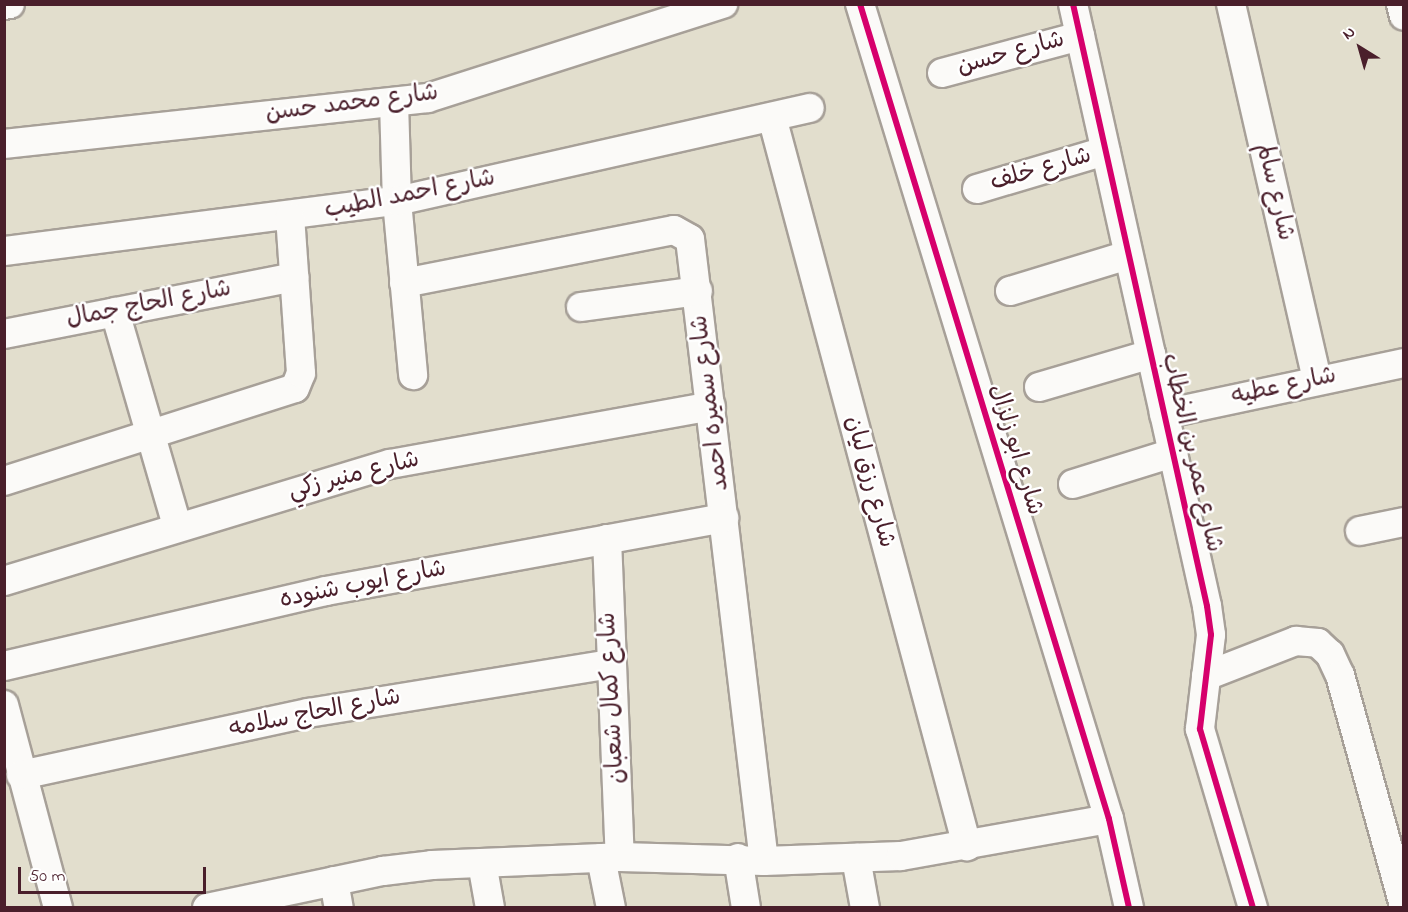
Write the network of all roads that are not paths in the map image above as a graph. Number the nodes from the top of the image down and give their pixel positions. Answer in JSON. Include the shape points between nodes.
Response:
{"nodes":[{"id":1,"x":10,"y":4,"type":"edge"},
{"id":2,"x":723,"y":4,"type":"edge"},
{"id":3,"x":860,"y":4,"type":"edge"},
{"id":4,"x":1073,"y":4,"type":"edge"},
{"id":5,"x":1231,"y":4,"type":"edge"},
{"id":6,"x":1401,"y":4,"type":"edge"},
{"id":7,"x":4,"y":5,"type":"edge"},
{"id":8,"x":1404,"y":16,"type":"edge"},
{"id":9,"x":1080,"y":36,"type":"junction"},
{"id":10,"x":942,"y":73,"type":"dead end"},
{"id":11,"x":394,"y":102,"type":"junction"},
{"id":12,"x":810,"y":108,"type":"dead end"},
{"id":13,"x":772,"y":117,"type":"junction"},
{"id":14,"x":4,"y":144,"type":"edge"},
{"id":15,"x":1105,"y":151,"type":"junction"},
{"id":16,"x":977,"y":189,"type":"dead end"},
{"id":17,"x":397,"y":201,"type":"junction"},
{"id":18,"x":290,"y":216,"type":"junction"},
{"id":19,"x":4,"y":251,"type":"edge"},
{"id":20,"x":1128,"y":255,"type":"junction"},
{"id":21,"x":294,"y":277,"type":"junction"},
{"id":22,"x":404,"y":283,"type":"junction"},
{"id":23,"x":699,"y":291,"type":"junction"},
{"id":24,"x":1010,"y":291,"type":"dead end"},
{"id":25,"x":581,"y":307,"type":"dead end"},
{"id":26,"x":115,"y":312,"type":"junction"},
{"id":27,"x":4,"y":334,"type":"edge"},
{"id":28,"x":1151,"y":354,"type":"junction"},
{"id":29,"x":1404,"y":363,"type":"edge"},
{"id":30,"x":413,"y":375,"type":"dead end"},
{"id":31,"x":1317,"y":380,"type":"junction"},
{"id":32,"x":1039,"y":387,"type":"dead end"},
{"id":33,"x":711,"y":406,"type":"junction"},
{"id":34,"x":1164,"y":414,"type":"junction"},
{"id":35,"x":151,"y":435,"type":"junction"},
{"id":36,"x":1173,"y":453,"type":"junction"},
{"id":37,"x":4,"y":481,"type":"edge"},
{"id":38,"x":1072,"y":484,"type":"dead end"},
{"id":39,"x":724,"y":518,"type":"junction"},
{"id":40,"x":1404,"y":522,"type":"edge"},
{"id":41,"x":177,"y":526,"type":"junction"},
{"id":42,"x":1360,"y":531,"type":"dead end"},
{"id":43,"x":607,"y":539,"type":"junction"},
{"id":44,"x":4,"y":581,"type":"edge"},
{"id":45,"x":610,"y":663,"type":"junction"},
{"id":46,"x":4,"y":666,"type":"edge"},
{"id":47,"x":1206,"y":676,"type":"junction"},
{"id":48,"x":4,"y":705,"type":"edge"},
{"id":49,"x":8,"y":737,"type":"edge"},
{"id":50,"x":21,"y":775,"type":"junction"},
{"id":51,"x":1109,"y":819,"type":"junction"},
{"id":52,"x":967,"y":846,"type":"junction"},
{"id":53,"x":611,"y":858,"type":"junction"},
{"id":54,"x":856,"y":858,"type":"junction"},
{"id":55,"x":751,"y":860,"type":"junction"},
{"id":56,"x":482,"y":863,"type":"junction"},
{"id":57,"x":336,"y":894,"type":"edge"},
{"id":58,"x":1404,"y":905,"type":"edge"},
{"id":59,"x":58,"y":908,"type":"edge"},
{"id":60,"x":207,"y":908,"type":"edge"},
{"id":61,"x":490,"y":908,"type":"edge"},
{"id":62,"x":611,"y":908,"type":"edge"},
{"id":63,"x":746,"y":908,"type":"edge"},
{"id":64,"x":865,"y":908,"type":"edge"},
{"id":65,"x":1129,"y":908,"type":"edge"},
{"id":66,"x":1253,"y":908,"type":"edge"}],
"edges":[{"from":1,"to":7,"type":"street"},
{"from":2,"to":11,"type":"street","name":"شارع محمد حسن","via":[[429,98]]},
{"from":3,"to":51,"type":"street","name":"شارع ابو زلزال"},
{"from":4,"to":9,"type":"street","name":"شارع عمر بن الخطاب"},
{"from":5,"to":31,"type":"street","name":"شارع سالم"},
{"from":6,"to":8,"type":"street"},
{"from":9,"to":10,"type":"street","name":"شارع حسن"},
{"from":9,"to":15,"type":"street","name":"شارع عمر بن الخطاب"},
{"from":11,"to":14,"type":"street","name":"شارع محمد حسن"},
{"from":11,"to":17,"type":"street"},
{"from":12,"to":13,"type":"street","name":"شارع احمد الطيب"},
{"from":13,"to":17,"type":"street","name":"شارع احمد الطيب"},
{"from":13,"to":52,"type":"street","name":"شارع رزق ليان"},
{"from":15,"to":16,"type":"street","name":"شارع خلف"},
{"from":15,"to":20,"type":"street","name":"شارع عمر بن الخطاب"},
{"from":17,"to":18,"type":"street","name":"شارع احمد الطيب"},
{"from":17,"to":22,"type":"street"},
{"from":18,"to":19,"type":"street","name":"شارع احمد الطيب"},
{"from":18,"to":21,"type":"street"},
{"from":20,"to":24,"type":"street"},
{"from":20,"to":28,"type":"street","name":"شارع عمر بن الخطاب"},
{"from":21,"to":26,"type":"street","name":"شارع الحاج جمال"},
{"from":21,"to":35,"type":"street","via":[[300,374],[295,388]]},
{"from":22,"to":23,"type":"street","name":"شارع سميره احمد","via":[[674,230],[686,234],[693,245]]},
{"from":22,"to":30,"type":"street"},
{"from":23,"to":25,"type":"street"},
{"from":23,"to":33,"type":"street","name":"شارع سميره احمد"},
{"from":26,"to":27,"type":"street","name":"شارع الحاج جمال"},
{"from":26,"to":35,"type":"street"},
{"from":28,"to":32,"type":"street"},
{"from":28,"to":34,"type":"street","name":"شارع عمر بن الخطاب"},
{"from":29,"to":31,"type":"street","name":"شارع عطيه"},
{"from":31,"to":34,"type":"street","name":"شارع عطيه"},
{"from":33,"to":39,"type":"street","name":"شارع سميره احمد"},
{"from":33,"to":41,"type":"street","name":"شارع منير زكي","via":[[390,464]]},
{"from":34,"to":36,"type":"street","name":"شارع عمر بن الخطاب"},
{"from":35,"to":37,"type":"street"},
{"from":35,"to":41,"type":"street"},
{"from":36,"to":38,"type":"street"},
{"from":36,"to":47,"type":"street","name":"شارع عمر بن الخطاب","via":[[1210,626]]},
{"from":39,"to":43,"type":"street","name":"شارع ايوب شنوده"},
{"from":39,"to":55,"type":"street","name":"شارع سميره احمد"},
{"from":40,"to":42,"type":"street"},
{"from":41,"to":44,"type":"street","name":"شارع منير زكي"},
{"from":43,"to":45,"type":"street","name":"شارع كمال شعبان"},
{"from":43,"to":46,"type":"street","name":"شارع ايوب شنوده","via":[[326,591]]},
{"from":45,"to":50,"type":"street","name":"شارع الحاج سلامه","via":[[308,713]]},
{"from":45,"to":53,"type":"street","name":"شارع كمال شعبان"},
{"from":47,"to":58,"type":"street","via":[[1296,641],[1318,643],[1330,654],[1340,675]]},
{"from":47,"to":66,"type":"street","name":"شارع عمر بن الخطاب","via":[[1200,729]]},
{"from":48,"to":49,"type":"street"},
{"from":49,"to":50,"type":"street"},
{"from":50,"to":59,"type":"street"},
{"from":51,"to":52,"type":"street"},
{"from":51,"to":65,"type":"street","name":"شارع ابو زلزال"},
{"from":52,"to":54,"type":"street"},
{"from":53,"to":55,"type":"street"},
{"from":53,"to":56,"type":"street"},
{"from":53,"to":62,"type":"street","name":"شارع كمال شعبان"},
{"from":54,"to":55,"type":"street"},
{"from":54,"to":64,"type":"street"},
{"from":55,"to":63,"type":"street","name":"شارع سميره احمد"},
{"from":56,"to":57,"type":"street","via":[[393,870]]},
{"from":56,"to":61,"type":"street"},
{"from":57,"to":60,"type":"street"}]}
